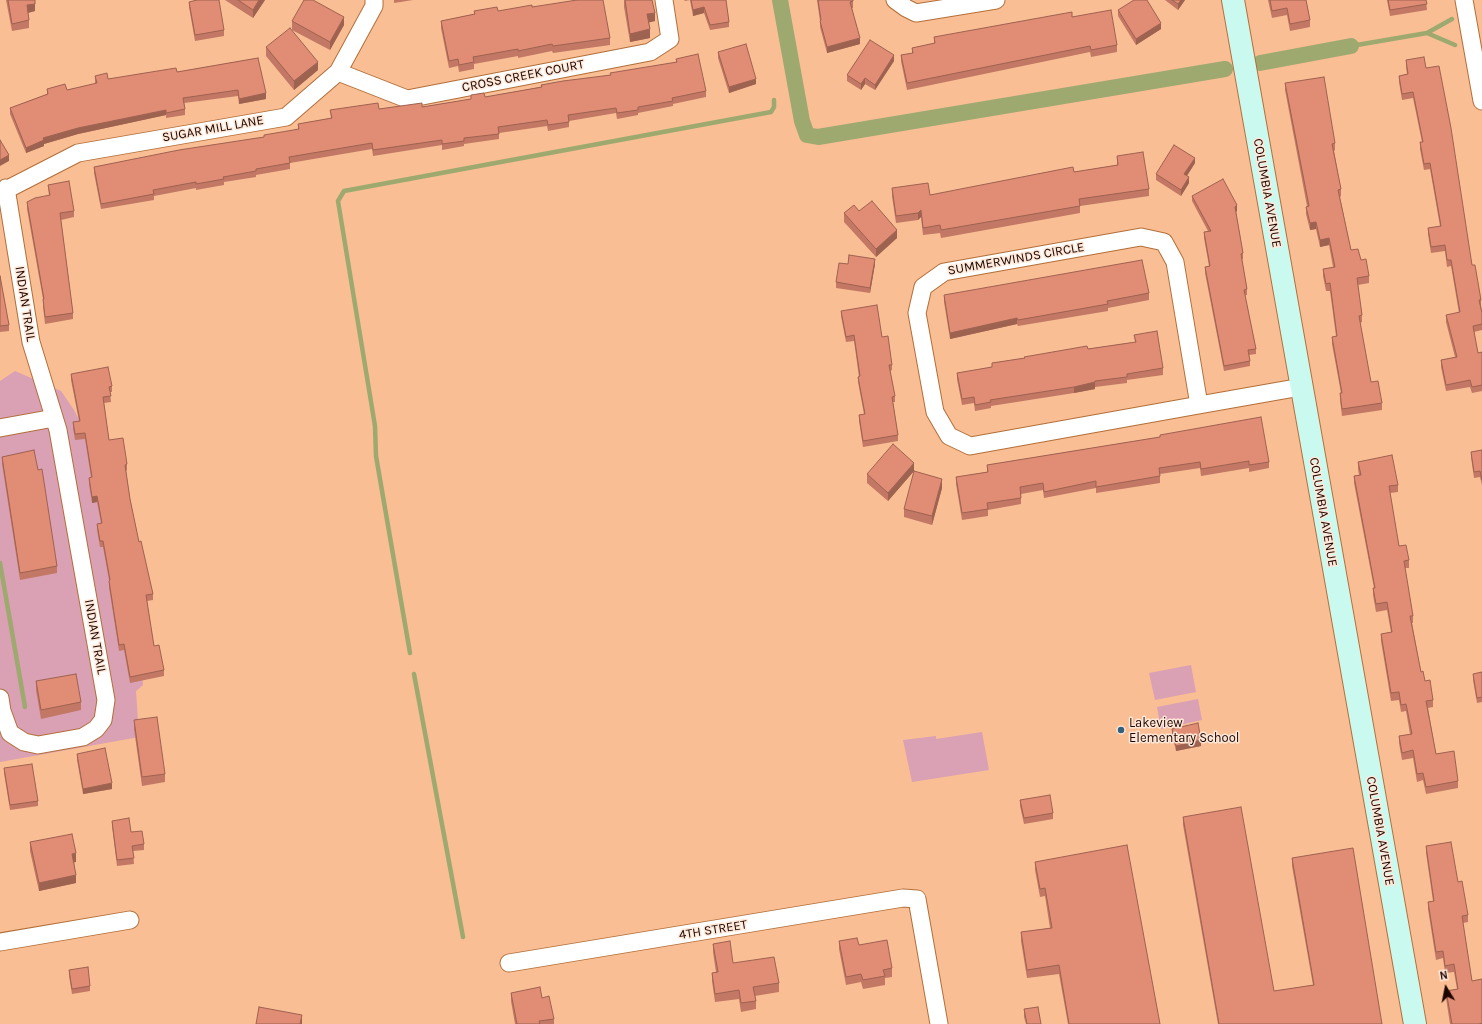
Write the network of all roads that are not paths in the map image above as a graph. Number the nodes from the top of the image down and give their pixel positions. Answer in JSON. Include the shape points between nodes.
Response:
{"nodes":[{"id":1,"x":374,"y":0,"type":"edge"},
{"id":2,"x":664,"y":0,"type":"edge"},
{"id":3,"x":895,"y":0,"type":"edge"},
{"id":4,"x":996,"y":0,"type":"edge"},
{"id":5,"x":1233,"y":0,"type":"edge"},
{"id":6,"x":1464,"y":0,"type":"edge"},
{"id":7,"x":1475,"y":26,"type":"edge"},
{"id":8,"x":338,"y":72,"type":"junction"},
{"id":9,"x":1482,"y":101,"type":"edge"},
{"id":10,"x":3,"y":190,"type":"edge"},
{"id":11,"x":1301,"y":387,"type":"junction"},
{"id":12,"x":1199,"y":405,"type":"junction"},
{"id":13,"x":54,"y":418,"type":"junction"},
{"id":14,"x":0,"y":428,"type":"edge"},
{"id":15,"x":0,"y":698,"type":"edge"},
{"id":16,"x":130,"y":920,"type":"dead end"},
{"id":17,"x":0,"y":942,"type":"edge"},
{"id":18,"x":509,"y":963,"type":"dead end"},
{"id":19,"x":939,"y":1024,"type":"edge"},
{"id":20,"x":1415,"y":1024,"type":"edge"}],
"edges":[{"from":1,"to":8,"type":"street","name":"SUGAR MILL LANE","via":[[374,6]]},
{"from":2,"to":8,"type":"street","name":"CROSS CREEK COURT","via":[[670,39],[650,52],[407,99]]},
{"from":3,"to":4,"type":"street","via":[[916,13]]},
{"from":5,"to":11,"type":"street","name":"COLUMBIA AVENUE"},
{"from":6,"to":7,"type":"street"},
{"from":7,"to":9,"type":"street"},
{"from":8,"to":10,"type":"street","name":"SUGAR MILL LANE","via":[[286,117],[78,153]]},
{"from":10,"to":13,"type":"street","name":"INDIAN TRAIL","via":[[31,342]]},
{"from":11,"to":12,"type":"street","name":"SUMMERWINDS CIRCLE"},
{"from":11,"to":20,"type":"street","name":"COLUMBIA AVENUE"},
{"from":12,"to":12,"type":"street","name":"SUMMERWINDS CIRCLE","via":[[1175,262],[1164,242],[1141,237],[944,272],[922,287],[917,313],[935,412],[949,436],[970,446]]},
{"from":13,"to":14,"type":"street"},
{"from":13,"to":15,"type":"street","name":"INDIAN TRAIL","via":[[106,700],[103,720],[96,729],[83,737],[38,744],[24,742],[10,733]]},
{"from":16,"to":17,"type":"street"},
{"from":18,"to":19,"type":"street","name":"4TH STREET","via":[[903,898],[917,899]]}]}
